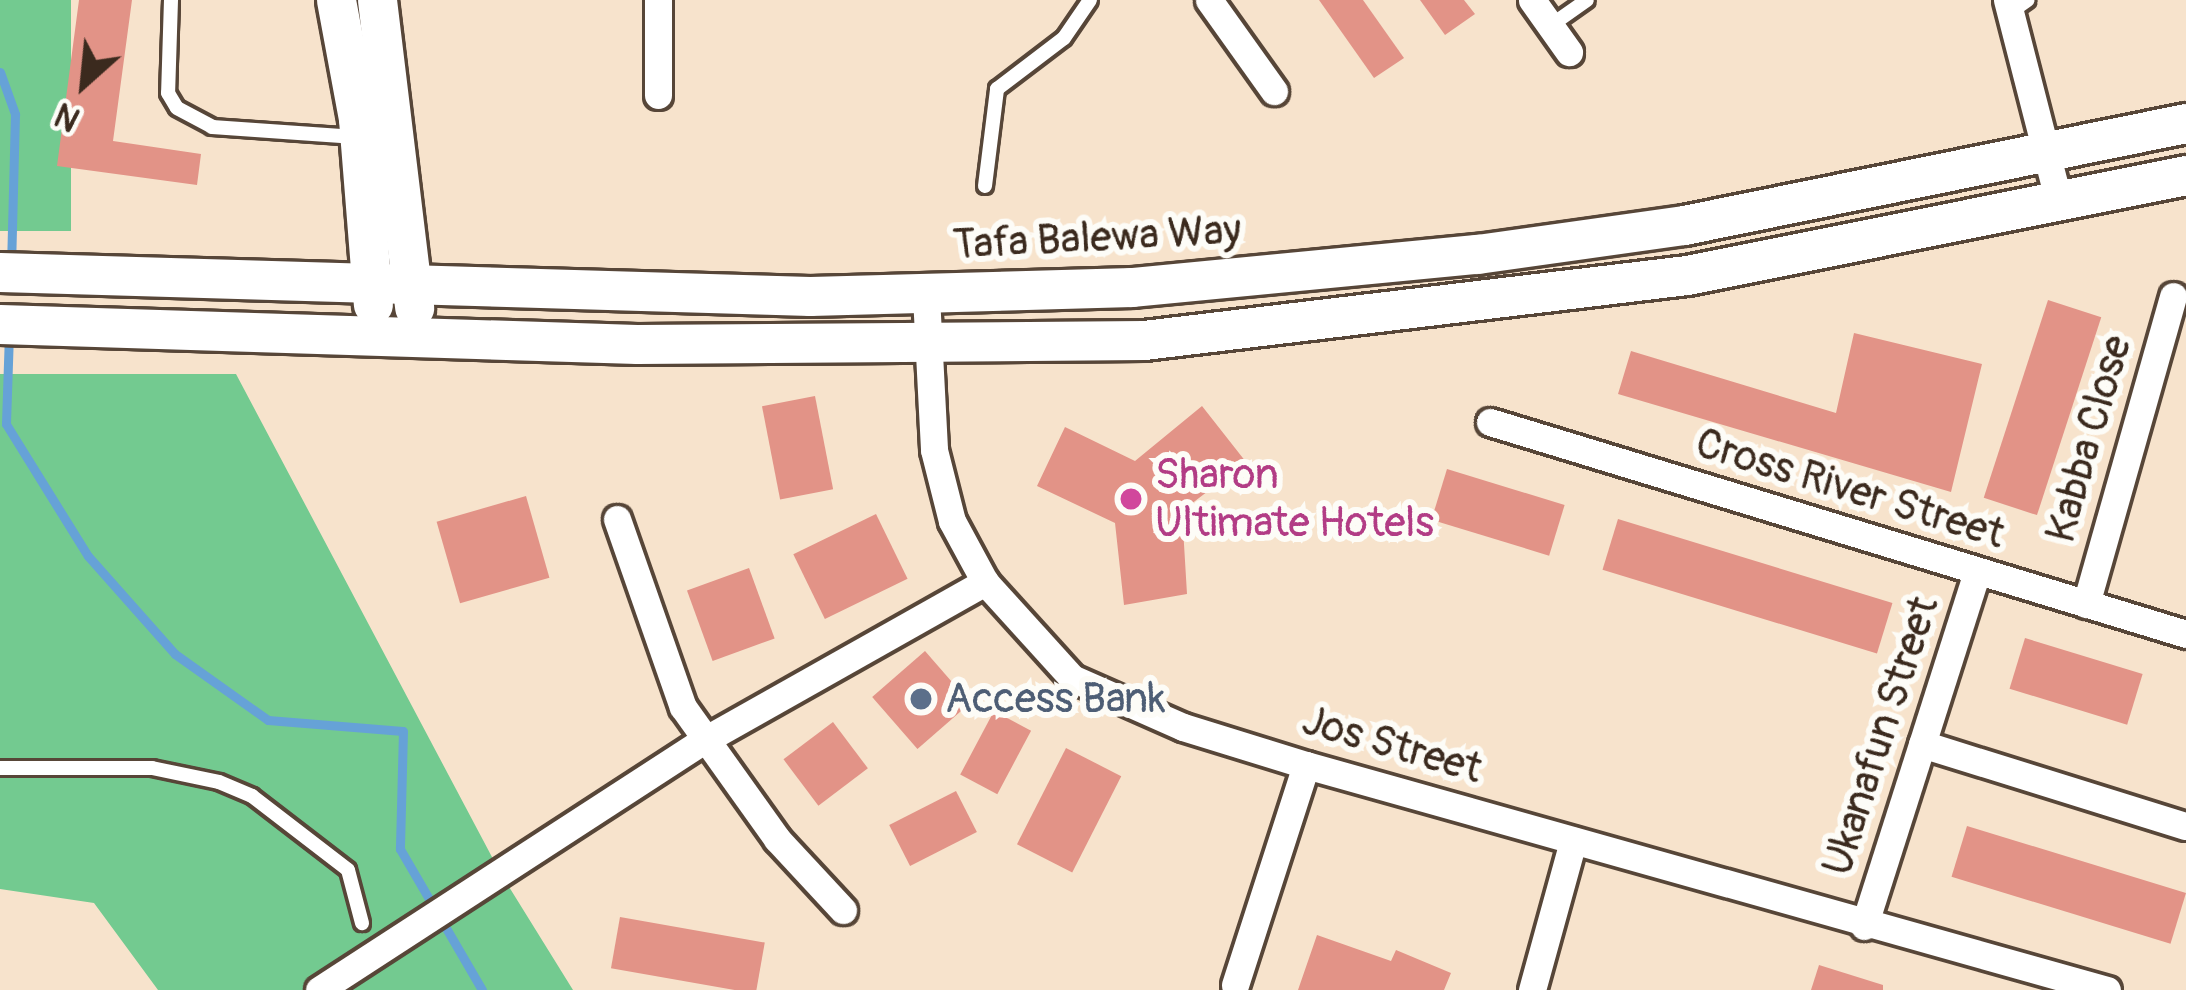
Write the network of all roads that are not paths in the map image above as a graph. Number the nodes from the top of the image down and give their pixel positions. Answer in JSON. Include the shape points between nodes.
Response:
{"nodes":[{"id":1,"x":171,"y":0,"type":"edge"},
{"id":2,"x":337,"y":0,"type":"edge"},
{"id":3,"x":377,"y":0,"type":"edge"},
{"id":4,"x":658,"y":0,"type":"edge"},
{"id":5,"x":1090,"y":0,"type":"edge"},
{"id":6,"x":1209,"y":0,"type":"edge"},
{"id":7,"x":1532,"y":0,"type":"edge"},
{"id":8,"x":1587,"y":0,"type":"edge"},
{"id":9,"x":2016,"y":4,"type":"edge"},
{"id":10,"x":1550,"y":26,"type":"junction"},
{"id":11,"x":1568,"y":52,"type":"dead end"},
{"id":12,"x":1274,"y":91,"type":"dead end"},
{"id":13,"x":658,"y":95,"type":"dead end"},
{"id":14,"x":2186,"y":123,"type":"edge"},
{"id":15,"x":360,"y":137,"type":"junction"},
{"id":16,"x":2048,"y":152,"type":"junction"},
{"id":17,"x":2186,"y":176,"type":"edge"},
{"id":18,"x":986,"y":186,"type":"dead end"},
{"id":19,"x":2059,"y":203,"type":"junction"},
{"id":20,"x":0,"y":272,"type":"edge"},
{"id":21,"x":372,"y":281,"type":"junction"},
{"id":22,"x":413,"y":283,"type":"junction"},
{"id":23,"x":926,"y":296,"type":"junction"},
{"id":24,"x":2173,"y":296,"type":"dead end"},
{"id":25,"x":0,"y":324,"type":"edge"},
{"id":26,"x":374,"y":336,"type":"junction"},
{"id":27,"x":416,"y":338,"type":"junction"},
{"id":28,"x":926,"y":347,"type":"junction"},
{"id":29,"x":1490,"y":422,"type":"dead end"},
{"id":30,"x":616,"y":519,"type":"dead end"},
{"id":31,"x":1977,"y":572,"type":"junction"},
{"id":32,"x":985,"y":582,"type":"junction"},
{"id":33,"x":2086,"y":604,"type":"junction"},
{"id":34,"x":2186,"y":634,"type":"edge"},
{"id":35,"x":703,"y":741,"type":"junction"},
{"id":36,"x":1922,"y":744,"type":"junction"},
{"id":37,"x":1306,"y":765,"type":"junction"},
{"id":38,"x":0,"y":768,"type":"edge"},
{"id":39,"x":2186,"y":826,"type":"edge"},
{"id":40,"x":1573,"y":841,"type":"junction"},
{"id":41,"x":843,"y":910,"type":"dead end"},
{"id":42,"x":362,"y":923,"type":"dead end"},
{"id":43,"x":1864,"y":926,"type":"junction"},
{"id":44,"x":1234,"y":985,"type":"dead end"},
{"id":45,"x":319,"y":990,"type":"edge"},
{"id":46,"x":1532,"y":990,"type":"edge"},
{"id":47,"x":2107,"y":990,"type":"edge"}],
"edges":[{"from":1,"to":15,"type":"lane","via":[[168,93],[177,109],[212,127]]},
{"from":2,"to":15,"type":"main road"},
{"from":3,"to":22,"type":"main road"},
{"from":4,"to":13,"type":"street"},
{"from":5,"to":18,"type":"lane","via":[[1064,38],[998,89]]},
{"from":6,"to":12,"type":"street"},
{"from":7,"to":10,"type":"street"},
{"from":8,"to":10,"type":"lane"},
{"from":9,"to":16,"type":"street"},
{"from":10,"to":11,"type":"street"},
{"from":14,"to":16,"type":"main road","name":"Tafa Balewa Way"},
{"from":15,"to":21,"type":"main road"},
{"from":16,"to":19,"type":"street"},
{"from":16,"to":23,"type":"main road","name":"Tafa Balewa Way","via":[[1684,225],[1477,254],[1132,287]]},
{"from":17,"to":19,"type":"main road"},
{"from":19,"to":28,"type":"main road","via":[[1687,275],[1436,309],[1144,340]]},
{"from":20,"to":21,"type":"main road","name":"Tafa Balewa Way"},
{"from":21,"to":22,"type":"main road","name":"Tafa Balewa Way"},
{"from":21,"to":26,"type":"main road"},
{"from":22,"to":23,"type":"main road","name":"Tafa Balewa Way"},
{"from":22,"to":27,"type":"main road"},
{"from":23,"to":28,"type":"street","name":"Jos Street"},
{"from":24,"to":33,"type":"street","name":"Kabba Close"},
{"from":25,"to":26,"type":"main road"},
{"from":26,"to":27,"type":"main road"},
{"from":27,"to":28,"type":"main road"},
{"from":28,"to":32,"type":"street","name":"Jos Street","via":[[934,450],[952,521]]},
{"from":29,"to":31,"type":"street","name":"Cross River Street"},
{"from":30,"to":35,"type":"street","via":[[665,665]]},
{"from":31,"to":33,"type":"street","name":"Cross River Street"},
{"from":31,"to":36,"type":"street","name":"Ukanafun Street"},
{"from":32,"to":35,"type":"street"},
{"from":32,"to":37,"type":"street","name":"Jos Street","via":[[1072,678],[1183,727]]},
{"from":33,"to":34,"type":"street","name":"Cross River Street"},
{"from":35,"to":41,"type":"street"},
{"from":35,"to":45,"type":"street"},
{"from":36,"to":39,"type":"street"},
{"from":36,"to":43,"type":"street","name":"Ukanafun Street"},
{"from":37,"to":40,"type":"street","name":"Jos Street"},
{"from":37,"to":44,"type":"street"},
{"from":38,"to":42,"type":"lane","via":[[152,768],[252,796],[348,869]]},
{"from":40,"to":43,"type":"street","name":"Jos Street"},
{"from":40,"to":46,"type":"street"},
{"from":43,"to":47,"type":"street","name":"Jos Street"}]}
